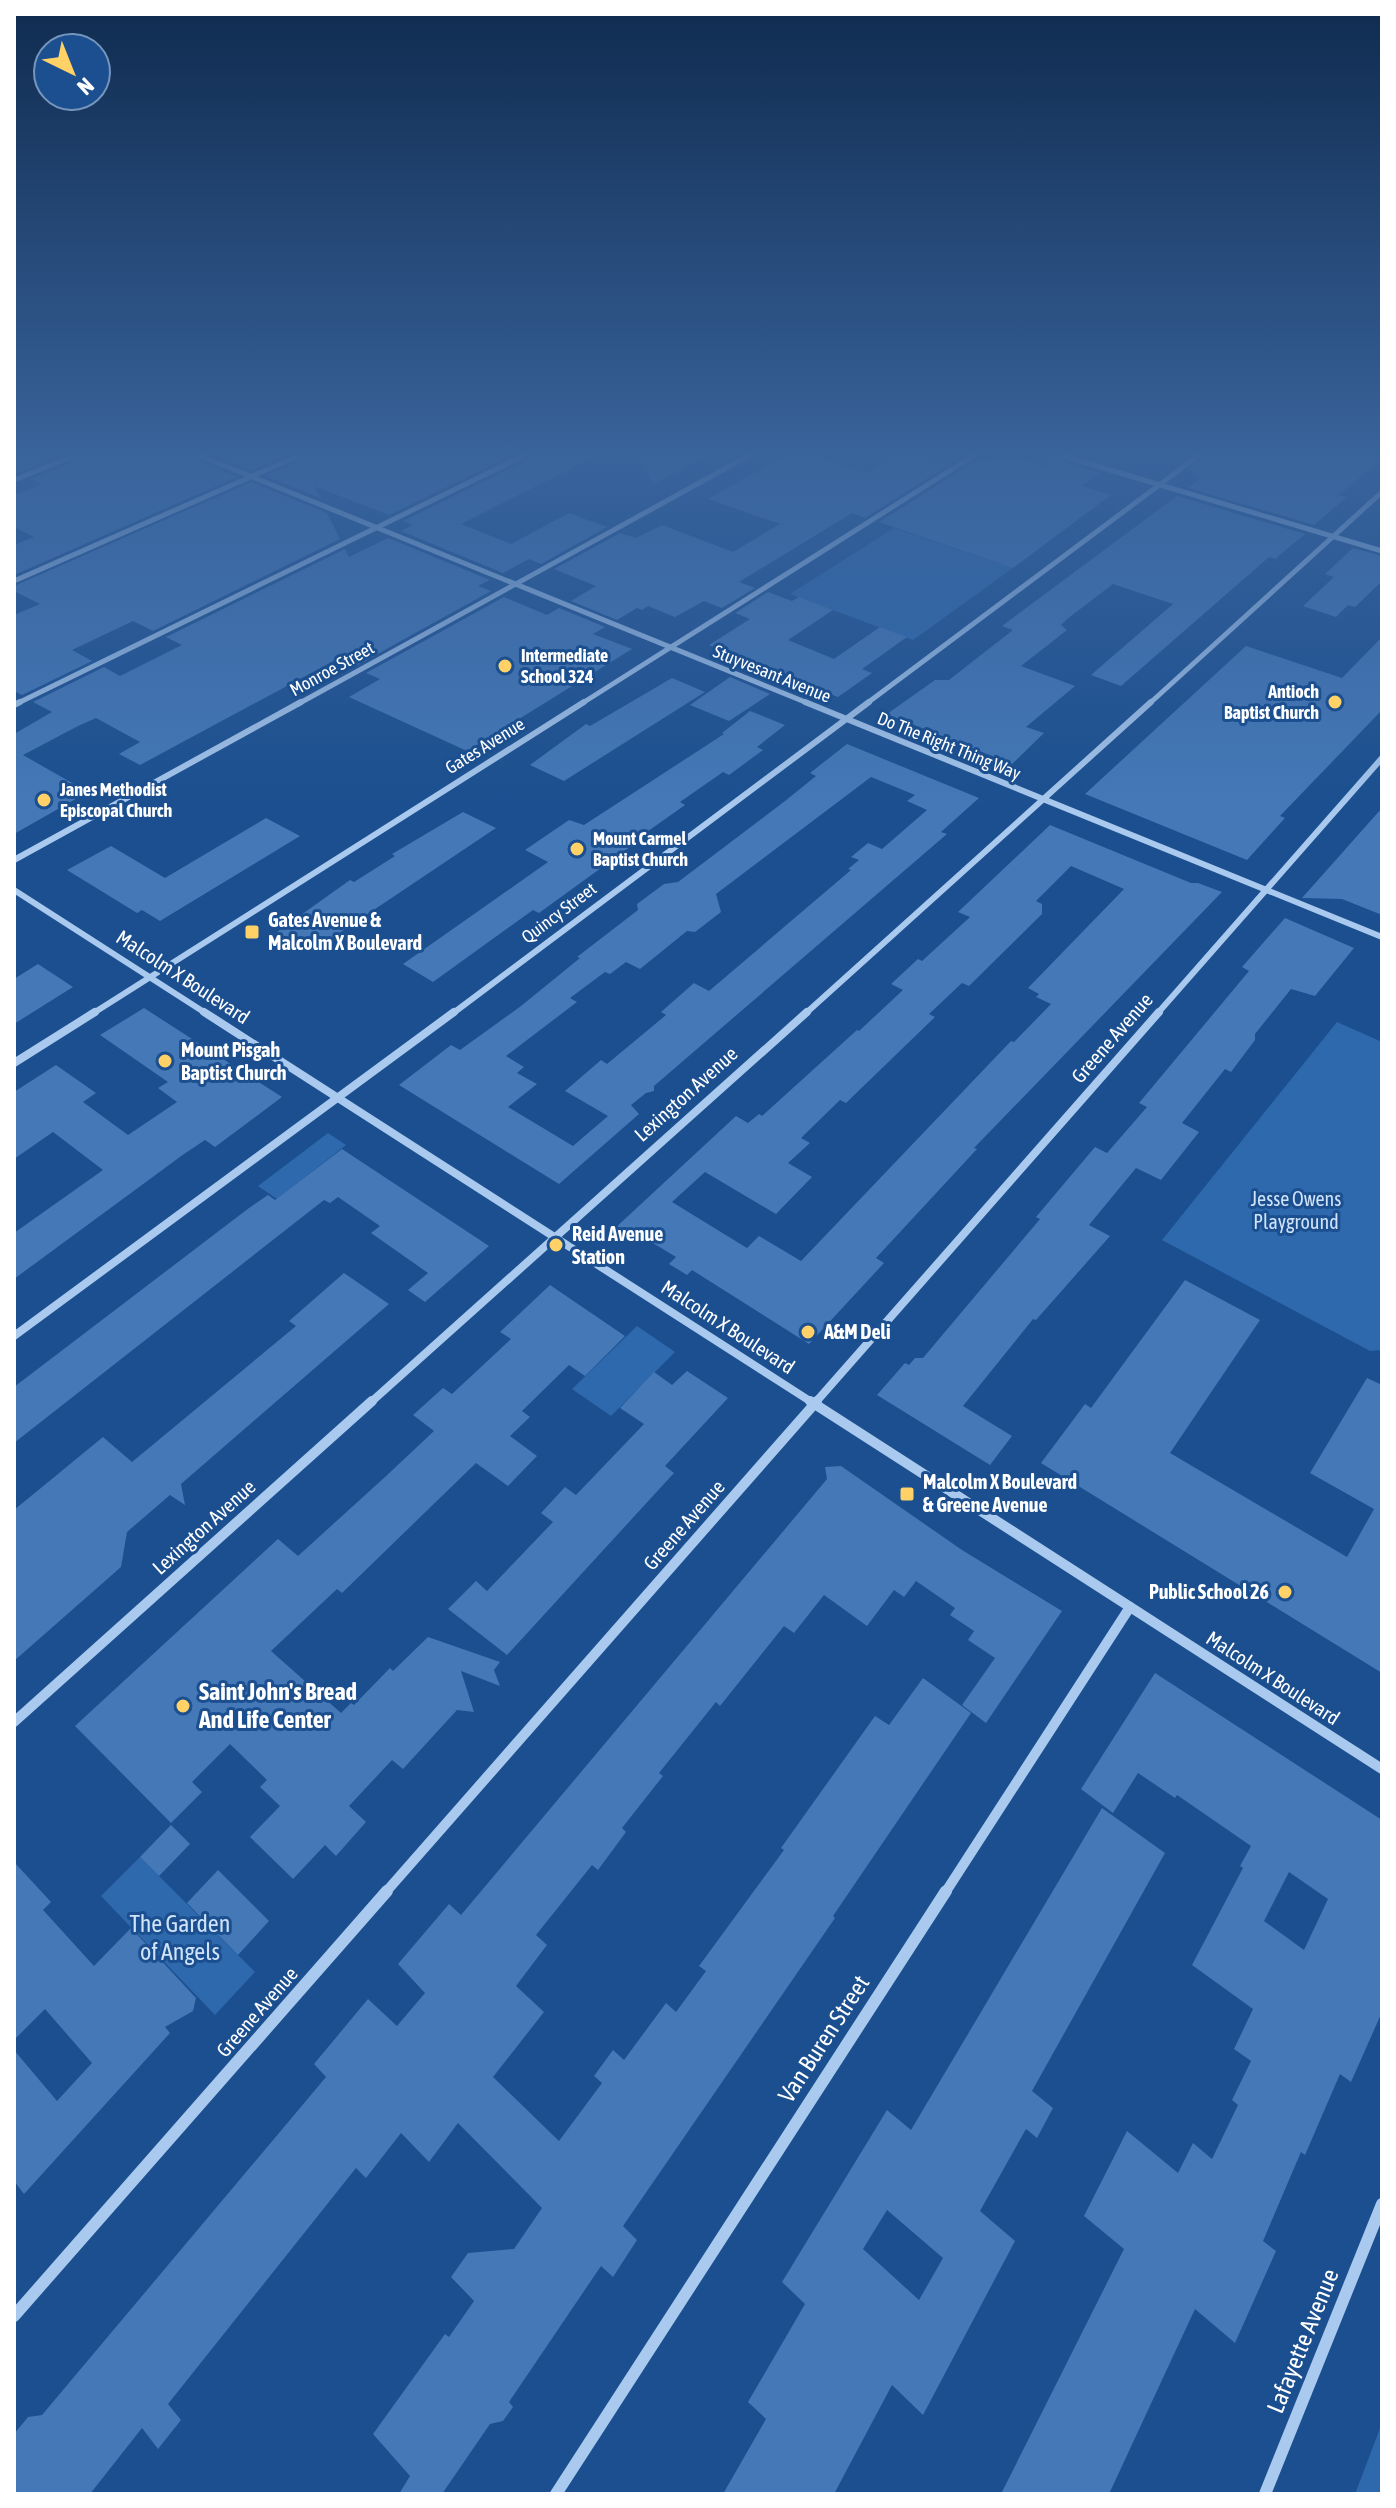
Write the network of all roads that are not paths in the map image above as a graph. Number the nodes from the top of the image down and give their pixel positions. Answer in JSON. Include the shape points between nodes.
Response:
{"nodes":[{"id":1,"x":284,"y":573,"type":"edge"},
{"id":2,"x":486,"y":573,"type":"edge"},
{"id":3,"x":537,"y":573,"type":"edge"},
{"id":4,"x":789,"y":573,"type":"edge"},
{"id":5,"x":1040,"y":573,"type":"edge"},
{"id":6,"x":1292,"y":573,"type":"edge"},
{"id":7,"x":515,"y":585,"type":"junction"},
{"id":8,"x":671,"y":648,"type":"junction"},
{"id":9,"x":14,"y":705,"type":"edge"},
{"id":10,"x":844,"y":718,"type":"junction"},
{"id":11,"x":1382,"y":758,"type":"edge"},
{"id":12,"x":1043,"y":799,"type":"junction"},
{"id":13,"x":14,"y":860,"type":"edge"},
{"id":14,"x":14,"y":890,"type":"edge"},
{"id":15,"x":1266,"y":890,"type":"junction"},
{"id":16,"x":1382,"y":937,"type":"edge"},
{"id":17,"x":149,"y":977,"type":"junction"},
{"id":18,"x":14,"y":1063,"type":"edge"},
{"id":19,"x":336,"y":1097,"type":"junction"},
{"id":20,"x":554,"y":1237,"type":"junction"},
{"id":21,"x":14,"y":1336,"type":"edge"},
{"id":22,"x":814,"y":1404,"type":"junction"},
{"id":23,"x":1130,"y":1607,"type":"junction"},
{"id":24,"x":14,"y":1722,"type":"edge"},
{"id":25,"x":1382,"y":1769,"type":"edge"},
{"id":26,"x":1382,"y":2204,"type":"edge"},
{"id":27,"x":14,"y":2316,"type":"edge"},
{"id":28,"x":556,"y":2494,"type":"edge"},
{"id":29,"x":1265,"y":2494,"type":"edge"}],
"edges":[{"from":1,"to":9,"type":"street"},
{"from":2,"to":7,"type":"street","name":"Stuyvesant Avenue"},
{"from":3,"to":7,"type":"street","name":"Monroe Street"},
{"from":4,"to":8,"type":"street","name":"Gates Avenue"},
{"from":5,"to":10,"type":"street","name":"Quincy Street"},
{"from":6,"to":12,"type":"street","name":"Lexington Avenue"},
{"from":7,"to":8,"type":"street","name":"Stuyvesant Avenue"},
{"from":7,"to":13,"type":"street","name":"Monroe Street"},
{"from":8,"to":10,"type":"street","name":"Stuyvesant Avenue"},
{"from":8,"to":17,"type":"street","name":"Gates Avenue"},
{"from":10,"to":12,"type":"street","name":"Do The Right Thing Way"},
{"from":10,"to":19,"type":"street","name":"Quincy Street"},
{"from":11,"to":15,"type":"street","name":"Greene Avenue"},
{"from":12,"to":15,"type":"street"},
{"from":12,"to":20,"type":"street","name":"Lexington Avenue"},
{"from":14,"to":17,"type":"street","name":"Malcolm X Boulevard"},
{"from":15,"to":16,"type":"street"},
{"from":15,"to":22,"type":"street","name":"Greene Avenue"},
{"from":17,"to":18,"type":"street","name":"Gates Avenue"},
{"from":17,"to":19,"type":"street","name":"Malcolm X Boulevard"},
{"from":19,"to":20,"type":"street","name":"Malcolm X Boulevard"},
{"from":19,"to":21,"type":"street","name":"Quincy Street"},
{"from":20,"to":22,"type":"street","name":"Malcolm X Boulevard"},
{"from":20,"to":24,"type":"street","name":"Lexington Avenue"},
{"from":22,"to":23,"type":"street","name":"Malcolm X Boulevard"},
{"from":22,"to":27,"type":"street","name":"Greene Avenue"},
{"from":23,"to":25,"type":"street","name":"Malcolm X Boulevard"},
{"from":23,"to":28,"type":"street","name":"Van Buren Street"},
{"from":26,"to":29,"type":"street","name":"Lafayette Avenue"}]}
